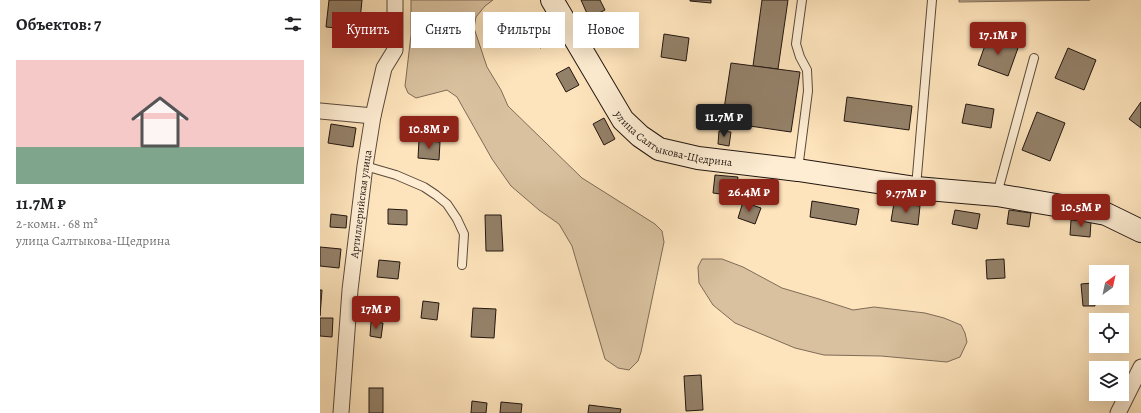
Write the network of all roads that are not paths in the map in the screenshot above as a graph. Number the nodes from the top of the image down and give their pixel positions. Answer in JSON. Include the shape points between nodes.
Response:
{"nodes":[{"id":1,"x":395,"y":0,"type":"edge"},
{"id":2,"x":552,"y":0,"type":"edge"},
{"id":3,"x":802,"y":0,"type":"edge"},
{"id":4,"x":932,"y":0,"type":"edge"},
{"id":5,"x":1034,"y":58,"type":"dead end"},
{"id":6,"x":320,"y":111,"type":"edge"},
{"id":7,"x":373,"y":116,"type":"junction"},
{"id":8,"x":365,"y":166,"type":"junction"},
{"id":9,"x":798,"y":170,"type":"junction"},
{"id":10,"x":916,"y":188,"type":"junction"},
{"id":11,"x":997,"y":195,"type":"junction"},
{"id":12,"x":1141,"y":231,"type":"edge"},
{"id":13,"x":462,"y":265,"type":"dead end"},
{"id":14,"x":1141,"y":368,"type":"edge"},
{"id":15,"x":341,"y":413,"type":"edge"},
{"id":16,"x":1118,"y":413,"type":"edge"}],
"edges":[{"from":1,"to":7,"type":"street","name":"Артиллерийская улица","via":[[394,50],[384,68]]},
{"from":2,"to":9,"type":"street","name":"улица Салтыкова-Щедрина","via":[[623,120],[640,136],[659,148],[698,158]]},
{"from":3,"to":9,"type":"lane","via":[[796,44],[807,70],[808,92]]},
{"from":4,"to":10,"type":"lane"},
{"from":5,"to":11,"type":"lane"},
{"from":6,"to":7,"type":"street"},
{"from":7,"to":8,"type":"street","name":"Артиллерийская улица"},
{"from":8,"to":13,"type":"lane","via":[[424,187],[447,204],[464,234]]},
{"from":8,"to":15,"type":"street","name":"Артиллерийская улица","via":[[350,290]]},
{"from":9,"to":10,"type":"street","name":"улица Салтыкова-Щедрина"},
{"from":10,"to":11,"type":"street","name":"улица Салтыкова-Щедрина"},
{"from":11,"to":12,"type":"street","name":"улица Салтыкова-Щедрина","via":[[1106,214]]},
{"from":14,"to":16,"type":"street"}]}
